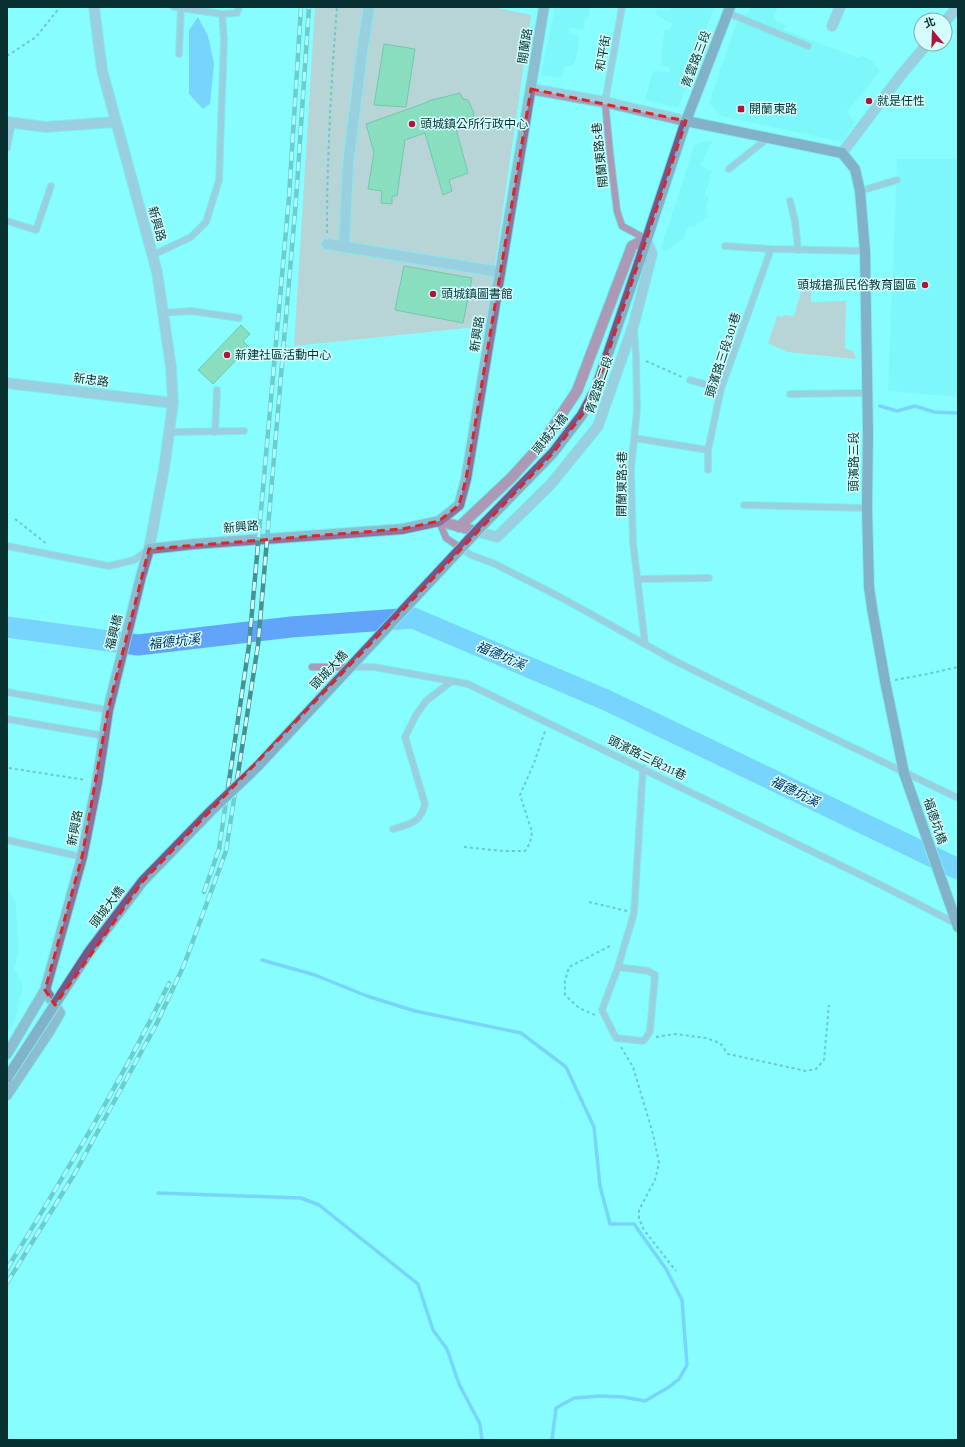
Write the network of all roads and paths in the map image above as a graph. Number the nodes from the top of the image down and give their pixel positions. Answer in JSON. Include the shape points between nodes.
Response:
{"nodes":[{"id":1,"x":60,"y":7,"type":"edge"},
{"id":2,"x":94,"y":7,"type":"edge"},
{"id":3,"x":174,"y":7,"type":"edge"},
{"id":4,"x":239,"y":7,"type":"edge"},
{"id":5,"x":341,"y":7,"type":"edge"},
{"id":6,"x":369,"y":7,"type":"edge"},
{"id":7,"x":544,"y":7,"type":"edge"},
{"id":8,"x":622,"y":7,"type":"edge"},
{"id":9,"x":840,"y":7,"type":"edge"},
{"id":10,"x":181,"y":8,"type":"junction"},
{"id":11,"x":337,"y":8,"type":"edge"},
{"id":12,"x":729,"y":10,"type":"edge"},
{"id":13,"x":222,"y":14,"type":"junction"},
{"id":14,"x":832,"y":26,"type":"dead end"},
{"id":15,"x":808,"y":46,"type":"dead end"},
{"id":16,"x":921,"y":52,"type":"edge"},
{"id":17,"x":179,"y":54,"type":"dead end"},
{"id":18,"x":7,"y":56,"type":"edge"},
{"id":19,"x":531,"y":89,"type":"junction"},
{"id":20,"x":606,"y":102,"type":"junction"},
{"id":21,"x":686,"y":120,"type":"junction"},
{"id":22,"x":9,"y":122,"type":"edge"},
{"id":23,"x":115,"y":122,"type":"junction"},
{"id":24,"x":768,"y":138,"type":"junction"},
{"id":25,"x":7,"y":148,"type":"edge"},
{"id":26,"x":842,"y":153,"type":"junction"},
{"id":27,"x":729,"y":169,"type":"dead end"},
{"id":28,"x":897,"y":180,"type":"dead end"},
{"id":29,"x":51,"y":186,"type":"dead end"},
{"id":30,"x":860,"y":191,"type":"junction"},
{"id":31,"x":790,"y":201,"type":"dead end"},
{"id":32,"x":7,"y":222,"type":"edge"},
{"id":33,"x":646,"y":239,"type":"junction"},
{"id":34,"x":326,"y":244,"type":"joint"},
{"id":35,"x":725,"y":246,"type":"dead end"},
{"id":36,"x":344,"y":247,"type":"junction"},
{"id":37,"x":771,"y":249,"type":"junction"},
{"id":38,"x":798,"y":250,"type":"junction"},
{"id":39,"x":865,"y":251,"type":"junction"},
{"id":40,"x":153,"y":255,"type":"junction"},
{"id":41,"x":500,"y":272,"type":"junction"},
{"id":42,"x":164,"y":314,"type":"junction"},
{"id":43,"x":239,"y":318,"type":"dead end"},
{"id":44,"x":634,"y":323,"type":"junction"},
{"id":45,"x":644,"y":357,"type":"dead end"},
{"id":46,"x":690,"y":380,"type":"joint"},
{"id":47,"x":7,"y":383,"type":"edge"},
{"id":48,"x":721,"y":389,"type":"junction"},
{"id":49,"x":216,"y":390,"type":"dead end"},
{"id":50,"x":866,"y":393,"type":"junction"},
{"id":51,"x":790,"y":394,"type":"dead end"},
{"id":52,"x":173,"y":403,"type":"junction"},
{"id":53,"x":244,"y":431,"type":"dead end"},
{"id":54,"x":169,"y":432,"type":"junction"},
{"id":55,"x":215,"y":432,"type":"junction"},
{"id":56,"x":634,"y":438,"type":"junction"},
{"id":57,"x":708,"y":450,"type":"junction"},
{"id":58,"x":708,"y":470,"type":"dead end"},
{"id":59,"x":744,"y":505,"type":"dead end"},
{"id":60,"x":867,"y":508,"type":"junction"},
{"id":61,"x":15,"y":518,"type":"dead end"},
{"id":62,"x":439,"y":521,"type":"junction"},
{"id":63,"x":459,"y":527,"type":"junction"},
{"id":64,"x":7,"y":546,"type":"edge"},
{"id":65,"x":149,"y":549,"type":"junction"},
{"id":66,"x":64,"y":557,"type":"junction"},
{"id":67,"x":709,"y":578,"type":"dead end"},
{"id":68,"x":638,"y":579,"type":"junction"},
{"id":69,"x":645,"y":644,"type":"junction"},
{"id":70,"x":312,"y":667,"type":"dead end"},
{"id":71,"x":958,"y":667,"type":"edge"},
{"id":72,"x":452,"y":681,"type":"junction"},
{"id":73,"x":885,"y":681,"type":"junction"},
{"id":74,"x":7,"y":692,"type":"edge"},
{"id":75,"x":113,"y":694,"type":"joint"},
{"id":76,"x":108,"y":710,"type":"junction"},
{"id":77,"x":7,"y":719,"type":"edge"},
{"id":78,"x":549,"y":724,"type":"junction"},
{"id":79,"x":105,"y":736,"type":"junction"},
{"id":80,"x":8,"y":768,"type":"dead end"},
{"id":81,"x":643,"y":768,"type":"junction"},
{"id":82,"x":904,"y":773,"type":"junction"},
{"id":83,"x":97,"y":782,"type":"junction"},
{"id":84,"x":958,"y":798,"type":"edge"},
{"id":85,"x":393,"y":829,"type":"dead end"},
{"id":86,"x":7,"y":840,"type":"edge"},
{"id":87,"x":464,"y":847,"type":"dead end"},
{"id":88,"x":82,"y":857,"type":"junction"},
{"id":89,"x":589,"y":902,"type":"dead end"},
{"id":90,"x":634,"y":913,"type":"junction"},
{"id":91,"x":957,"y":925,"type":"edge"},
{"id":92,"x":610,"y":946,"type":"dead end"},
{"id":93,"x":618,"y":967,"type":"junction"},
{"id":94,"x":45,"y":990,"type":"junction"},
{"id":95,"x":829,"y":1005,"type":"dead end"},
{"id":96,"x":607,"y":1021,"type":"junction"},
{"id":97,"x":616,"y":1038,"type":"junction"},
{"id":98,"x":646,"y":1038,"type":"junction"},
{"id":99,"x":7,"y":1054,"type":"edge"},
{"id":100,"x":7,"y":1078,"type":"edge"},
{"id":101,"x":7,"y":1095,"type":"edge"},
{"id":102,"x":676,"y":1270,"type":"dead end"}],
"edges":[{"from":1,"to":18,"type":"path","via":[[36,37]]},
{"from":2,"to":23,"type":"street","name":"新興路","via":[[102,70]]},
{"from":3,"to":10,"type":"lane"},
{"from":4,"to":13,"type":"lane","via":[[237,13]]},
{"from":5,"to":11,"type":"path"},
{"from":6,"to":36,"type":"street","via":[[348,164]]},
{"from":7,"to":19,"type":"street","name":"開蘭路"},
{"from":8,"to":20,"type":"lane","name":"和平街"},
{"from":9,"to":14,"type":"street"},
{"from":10,"to":13,"type":"lane"},
{"from":10,"to":17,"type":"lane"},
{"from":11,"to":34,"type":"path","via":[[329,110]]},
{"from":12,"to":15,"type":"lane"},
{"from":12,"to":21,"type":"main road","name":"青雲路三段"},
{"from":13,"to":40,"type":"lane","via":[[224,39],[219,180],[206,222],[191,237]]},
{"from":16,"to":26,"type":"street"},
{"from":19,"to":20,"type":"street"},
{"from":19,"to":41,"type":"street","name":"新興路"},
{"from":20,"to":21,"type":"street"},
{"from":20,"to":33,"type":"lane","name":"開蘭東路5巷","via":[[617,211],[622,226]]},
{"from":21,"to":24,"type":"main road"},
{"from":21,"to":33,"type":"main road"},
{"from":22,"to":23,"type":"street","via":[[46,127]]},
{"from":22,"to":25,"type":"lane"},
{"from":23,"to":40,"type":"street","name":"新興路"},
{"from":24,"to":26,"type":"main road"},
{"from":24,"to":27,"type":"lane"},
{"from":26,"to":30,"type":"main road","name":"頭濱路三段","via":[[855,169]]},
{"from":28,"to":30,"type":"lane"},
{"from":29,"to":32,"type":"lane","via":[[36,230]]},
{"from":30,"to":39,"type":"main road","name":"頭濱路三段"},
{"from":31,"to":38,"type":"lane"},
{"from":33,"to":44,"type":"street","name":"青雲路二段","via":[[652,254]]},
{"from":33,"to":63,"type":"street","name":"青雲路二段","via":[[632,246],[577,391],[541,445],[511,478]]},
{"from":33,"to":100,"type":"main road","name":"頭城大橋","bridge":true,"via":[[596,389],[582,416],[553,454],[479,529],[256,767],[143,881],[89,952]]},
{"from":34,"to":36,"type":"street"},
{"from":35,"to":37,"type":"lane"},
{"from":36,"to":41,"type":"street"},
{"from":37,"to":38,"type":"lane"},
{"from":37,"to":48,"type":"lane","name":"頭濱路三段301巷"},
{"from":38,"to":39,"type":"lane"},
{"from":39,"to":50,"type":"main road","name":"頭濱路三段"},
{"from":40,"to":42,"type":"street","name":"新興路"},
{"from":41,"to":62,"type":"street","name":"新興路","via":[[466,479],[459,505]]},
{"from":42,"to":43,"type":"lane","via":[[191,311]]},
{"from":42,"to":52,"type":"street","name":"新興路","via":[[172,367]]},
{"from":44,"to":56,"type":"lane","name":"開蘭東路5巷","via":[[637,410]]},
{"from":44,"to":63,"type":"street","name":"青雲路二段","via":[[598,426],[550,485],[498,537]]},
{"from":45,"to":46,"type":"path","via":[[646,362]]},
{"from":46,"to":48,"type":"lane"},
{"from":47,"to":52,"type":"street","name":"新忠路"},
{"from":48,"to":57,"type":"lane","name":"頭濱路三段301巷"},
{"from":49,"to":55,"type":"lane"},
{"from":50,"to":51,"type":"lane"},
{"from":50,"to":60,"type":"main road","name":"頭濱路三段"},
{"from":52,"to":54,"type":"street","name":"新興路"},
{"from":53,"to":55,"type":"lane"},
{"from":54,"to":55,"type":"lane"},
{"from":54,"to":65,"type":"street","name":"新興路"},
{"from":56,"to":57,"type":"lane"},
{"from":56,"to":68,"type":"lane","name":"開蘭東路5巷","via":[[631,469],[633,542]]},
{"from":57,"to":58,"type":"lane","name":"頭濱路三段301巷"},
{"from":59,"to":60,"type":"lane"},
{"from":60,"to":73,"type":"main road","name":"頭濱路三段","via":[[870,594]]},
{"from":61,"to":66,"type":"path"},
{"from":62,"to":63,"type":"street","name":"青雲路二段"},
{"from":62,"to":65,"type":"street","name":"新興路","via":[[402,529]]},
{"from":62,"to":69,"type":"lane","via":[[446,538],[471,555],[495,564],[562,598]]},
{"from":64,"to":66,"type":"lane"},
{"from":65,"to":66,"type":"lane","via":[[134,560],[109,566]]},
{"from":65,"to":75,"type":"street","name":"福興橋"},
{"from":67,"to":68,"type":"lane"},
{"from":68,"to":69,"type":"lane","name":"開蘭東路5巷"},
{"from":69,"to":82,"type":"lane"},
{"from":70,"to":72,"type":"lane","name":"頭濱路三段211巷","via":[[374,667]]},
{"from":71,"to":73,"type":"path"},
{"from":72,"to":78,"type":"lane","name":"頭濱路三段211巷","via":[[468,684]]},
{"from":72,"to":85,"type":"lane","via":[[426,701],[416,714],[405,737],[425,804],[423,812],[412,823]]},
{"from":73,"to":82,"type":"main road","name":"頭濱路三段"},
{"from":74,"to":76,"type":"lane"},
{"from":75,"to":76,"type":"street","name":"新興路"},
{"from":76,"to":79,"type":"street","name":"新興路"},
{"from":77,"to":79,"type":"lane"},
{"from":78,"to":81,"type":"lane","name":"頭濱路三段211巷"},
{"from":78,"to":87,"type":"path","via":[[520,794],[532,832],[530,843],[525,850],[504,851]]},
{"from":79,"to":83,"type":"street","name":"新興路"},
{"from":80,"to":83,"type":"path"},
{"from":81,"to":90,"type":"lane"},
{"from":81,"to":91,"type":"lane","name":"頭濱路三段211巷"},
{"from":82,"to":84,"type":"lane"},
{"from":82,"to":91,"type":"main road","name":"福德坑橋"},
{"from":83,"to":88,"type":"street","name":"新興路"},
{"from":86,"to":88,"type":"lane","name":"新興路"},
{"from":88,"to":94,"type":"street","name":"新興路"},
{"from":89,"to":90,"type":"path"},
{"from":90,"to":93,"type":"lane"},
{"from":92,"to":96,"type":"path","via":[[569,967],[565,981],[565,995],[579,1008]]},
{"from":93,"to":96,"type":"lane","via":[[602,1010]]},
{"from":93,"to":98,"type":"lane","via":[[648,971],[655,975],[650,1031]]},
{"from":94,"to":99,"type":"street","name":"新興路"},
{"from":94,"to":101,"type":"street","via":[[60,1014]]},
{"from":95,"to":98,"type":"path","via":[[824,1060],[816,1069],[806,1071],[728,1054],[720,1043],[706,1038],[675,1034]]},
{"from":96,"to":97,"type":"lane"},
{"from":97,"to":98,"type":"lane","via":[[643,1041]]},
{"from":97,"to":102,"type":"path","via":[[634,1067],[659,1163],[655,1180],[639,1210],[639,1219],[644,1230]]}]}
